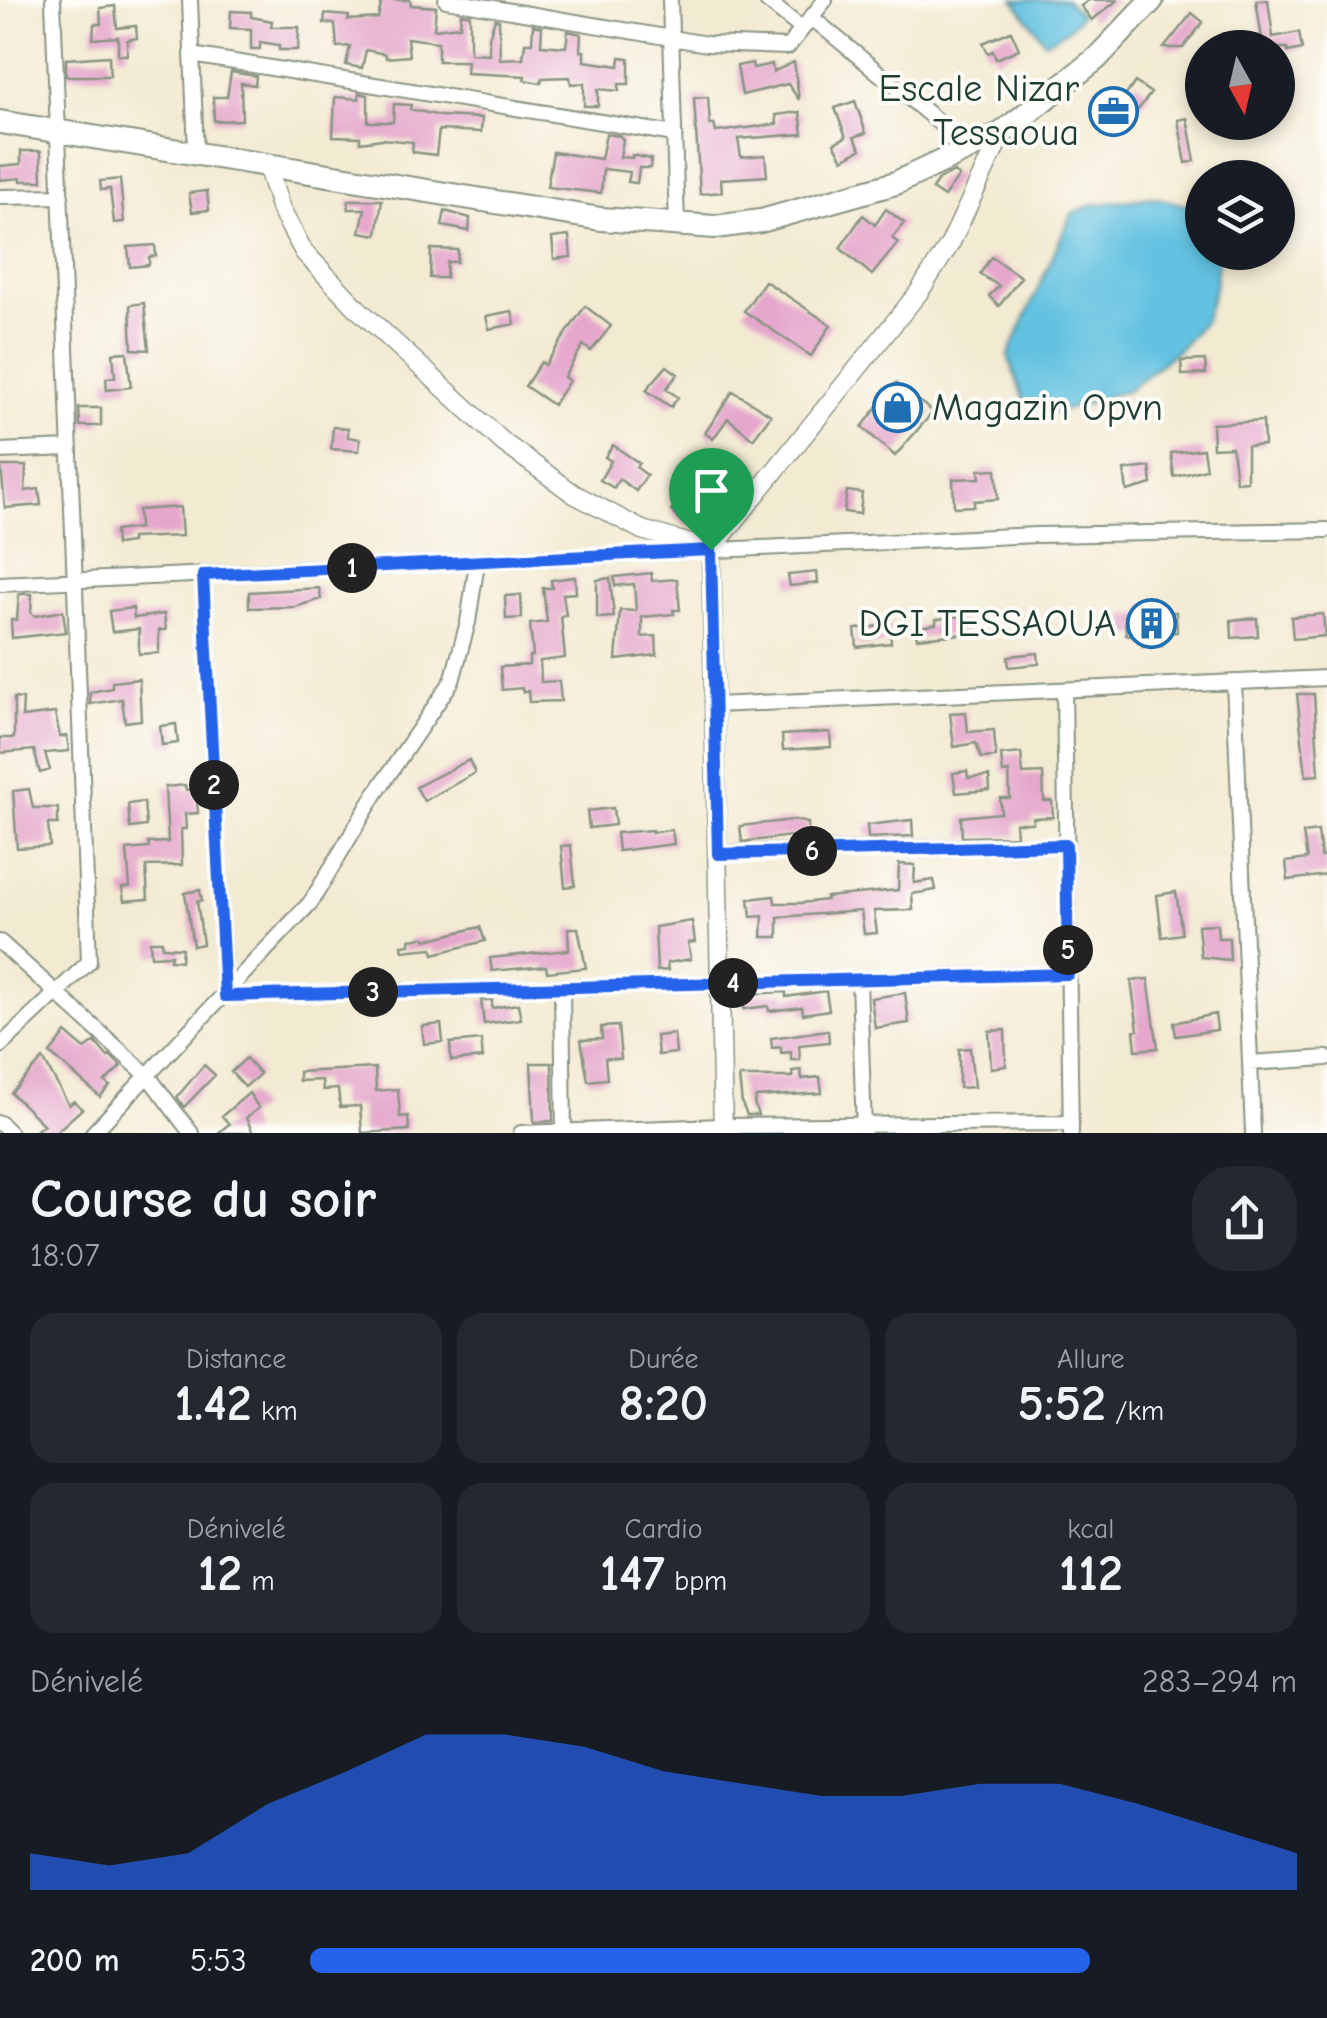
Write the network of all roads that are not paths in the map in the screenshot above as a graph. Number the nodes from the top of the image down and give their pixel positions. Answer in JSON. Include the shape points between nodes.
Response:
{"nodes":[{"id":1,"x":53,"y":0,"type":"edge"},
{"id":2,"x":190,"y":0,"type":"edge"},
{"id":3,"x":446,"y":0,"type":"edge"},
{"id":4,"x":670,"y":0,"type":"edge"},
{"id":5,"x":766,"y":0,"type":"edge"},
{"id":6,"x":825,"y":0,"type":"edge"},
{"id":7,"x":1152,"y":0,"type":"edge"},
{"id":8,"x":806,"y":23,"type":"junction"},
{"id":9,"x":671,"y":38,"type":"junction"},
{"id":10,"x":192,"y":55,"type":"junction"},
{"id":11,"x":0,"y":122,"type":"edge"},
{"id":12,"x":60,"y":132,"type":"junction"},
{"id":13,"x":1002,"y":133,"type":"junction"},
{"id":14,"x":674,"y":134,"type":"junction"},
{"id":15,"x":971,"y":149,"type":"junction"},
{"id":16,"x":196,"y":154,"type":"junction"},
{"id":17,"x":267,"y":165,"type":"junction"},
{"id":18,"x":61,"y":196,"type":"junction"},
{"id":19,"x":0,"y":198,"type":"edge"},
{"id":20,"x":676,"y":226,"type":"junction"},
{"id":21,"x":69,"y":448,"type":"junction"},
{"id":22,"x":0,"y":451,"type":"edge"},
{"id":23,"x":1327,"y":530,"type":"edge"},
{"id":24,"x":711,"y":550,"type":"junction"},
{"id":25,"x":477,"y":563,"type":"junction"},
{"id":26,"x":203,"y":575,"type":"junction"},
{"id":27,"x":73,"y":580,"type":"junction"},
{"id":28,"x":0,"y":584,"type":"edge"},
{"id":29,"x":1327,"y":678,"type":"edge"},
{"id":30,"x":1234,"y":682,"type":"junction"},
{"id":31,"x":1064,"y":690,"type":"junction"},
{"id":32,"x":714,"y":704,"type":"junction"},
{"id":33,"x":1066,"y":845,"type":"junction"},
{"id":34,"x":718,"y":854,"type":"junction"},
{"id":35,"x":0,"y":942,"type":"edge"},
{"id":36,"x":1068,"y":974,"type":"junction"},
{"id":37,"x":859,"y":980,"type":"junction"},
{"id":38,"x":720,"y":983,"type":"junction"},
{"id":39,"x":562,"y":988,"type":"junction"},
{"id":40,"x":57,"y":993,"type":"junction"},
{"id":41,"x":225,"y":996,"type":"junction"},
{"id":42,"x":0,"y":1046,"type":"edge"},
{"id":43,"x":1327,"y":1058,"type":"edge"},
{"id":44,"x":1250,"y":1063,"type":"junction"},
{"id":45,"x":148,"y":1076,"type":"junction"},
{"id":46,"x":0,"y":1123,"type":"edge"},
{"id":47,"x":864,"y":1128,"type":"edge"},
{"id":48,"x":1071,"y":1128,"type":"edge"},
{"id":49,"x":723,"y":1129,"type":"edge"},
{"id":50,"x":10,"y":1133,"type":"edge"},
{"id":51,"x":93,"y":1133,"type":"edge"},
{"id":52,"x":191,"y":1133,"type":"edge"},
{"id":53,"x":522,"y":1133,"type":"edge"},
{"id":54,"x":564,"y":1133,"type":"edge"},
{"id":55,"x":1253,"y":1133,"type":"edge"}],
"edges":[{"from":1,"to":12,"type":"street"},
{"from":2,"to":10,"type":"street"},
{"from":3,"to":9,"type":"street"},
{"from":4,"to":9,"type":"street"},
{"from":5,"to":8,"type":"street"},
{"from":6,"to":8,"type":"street"},
{"from":7,"to":13,"type":"highway","via":[[1097,58]]},
{"from":8,"to":9,"type":"street","via":[[788,47]]},
{"from":8,"to":15,"type":"street"},
{"from":9,"to":14,"type":"street"},
{"from":10,"to":14,"type":"street"},
{"from":10,"to":16,"type":"street"},
{"from":11,"to":12,"type":"highway"},
{"from":12,"to":16,"type":"highway"},
{"from":12,"to":18,"type":"street"},
{"from":13,"to":15,"type":"highway"},
{"from":13,"to":24,"type":"street","via":[[950,244],[919,292]]},
{"from":14,"to":20,"type":"street"},
{"from":15,"to":20,"type":"highway","via":[[896,183],[827,204],[760,221]]},
{"from":16,"to":17,"type":"highway"},
{"from":17,"to":20,"type":"highway"},
{"from":17,"to":24,"type":"street","via":[[304,252],[504,443],[574,494],[642,530]]},
{"from":18,"to":19,"type":"street"},
{"from":18,"to":21,"type":"street"},
{"from":21,"to":22,"type":"street"},
{"from":21,"to":27,"type":"street"},
{"from":23,"to":24,"type":"street","via":[[1036,534]]},
{"from":24,"to":25,"type":"street"},
{"from":24,"to":32,"type":"street"},
{"from":25,"to":26,"type":"street"},
{"from":25,"to":41,"type":"street","via":[[452,681],[311,902]]},
{"from":26,"to":27,"type":"street"},
{"from":26,"to":41,"type":"street"},
{"from":27,"to":28,"type":"street"},
{"from":27,"to":40,"type":"street","via":[[90,962]]},
{"from":29,"to":30,"type":"street"},
{"from":30,"to":31,"type":"street"},
{"from":30,"to":44,"type":"street"},
{"from":31,"to":32,"type":"street"},
{"from":31,"to":33,"type":"street"},
{"from":32,"to":34,"type":"street"},
{"from":33,"to":34,"type":"street"},
{"from":33,"to":36,"type":"street"},
{"from":34,"to":38,"type":"street"},
{"from":35,"to":40,"type":"street"},
{"from":36,"to":37,"type":"street"},
{"from":36,"to":48,"type":"street"},
{"from":37,"to":38,"type":"street"},
{"from":37,"to":47,"type":"street"},
{"from":38,"to":39,"type":"street"},
{"from":38,"to":49,"type":"street"},
{"from":39,"to":41,"type":"street"},
{"from":39,"to":54,"type":"street"},
{"from":40,"to":42,"type":"street"},
{"from":40,"to":45,"type":"street"},
{"from":41,"to":45,"type":"street"},
{"from":43,"to":44,"type":"street"},
{"from":44,"to":55,"type":"street"},
{"from":45,"to":51,"type":"street"},
{"from":45,"to":52,"type":"street"},
{"from":46,"to":50,"type":"street"},
{"from":47,"to":48,"type":"street"},
{"from":47,"to":49,"type":"street"},
{"from":49,"to":54,"type":"street"},
{"from":53,"to":54,"type":"street"}]}
